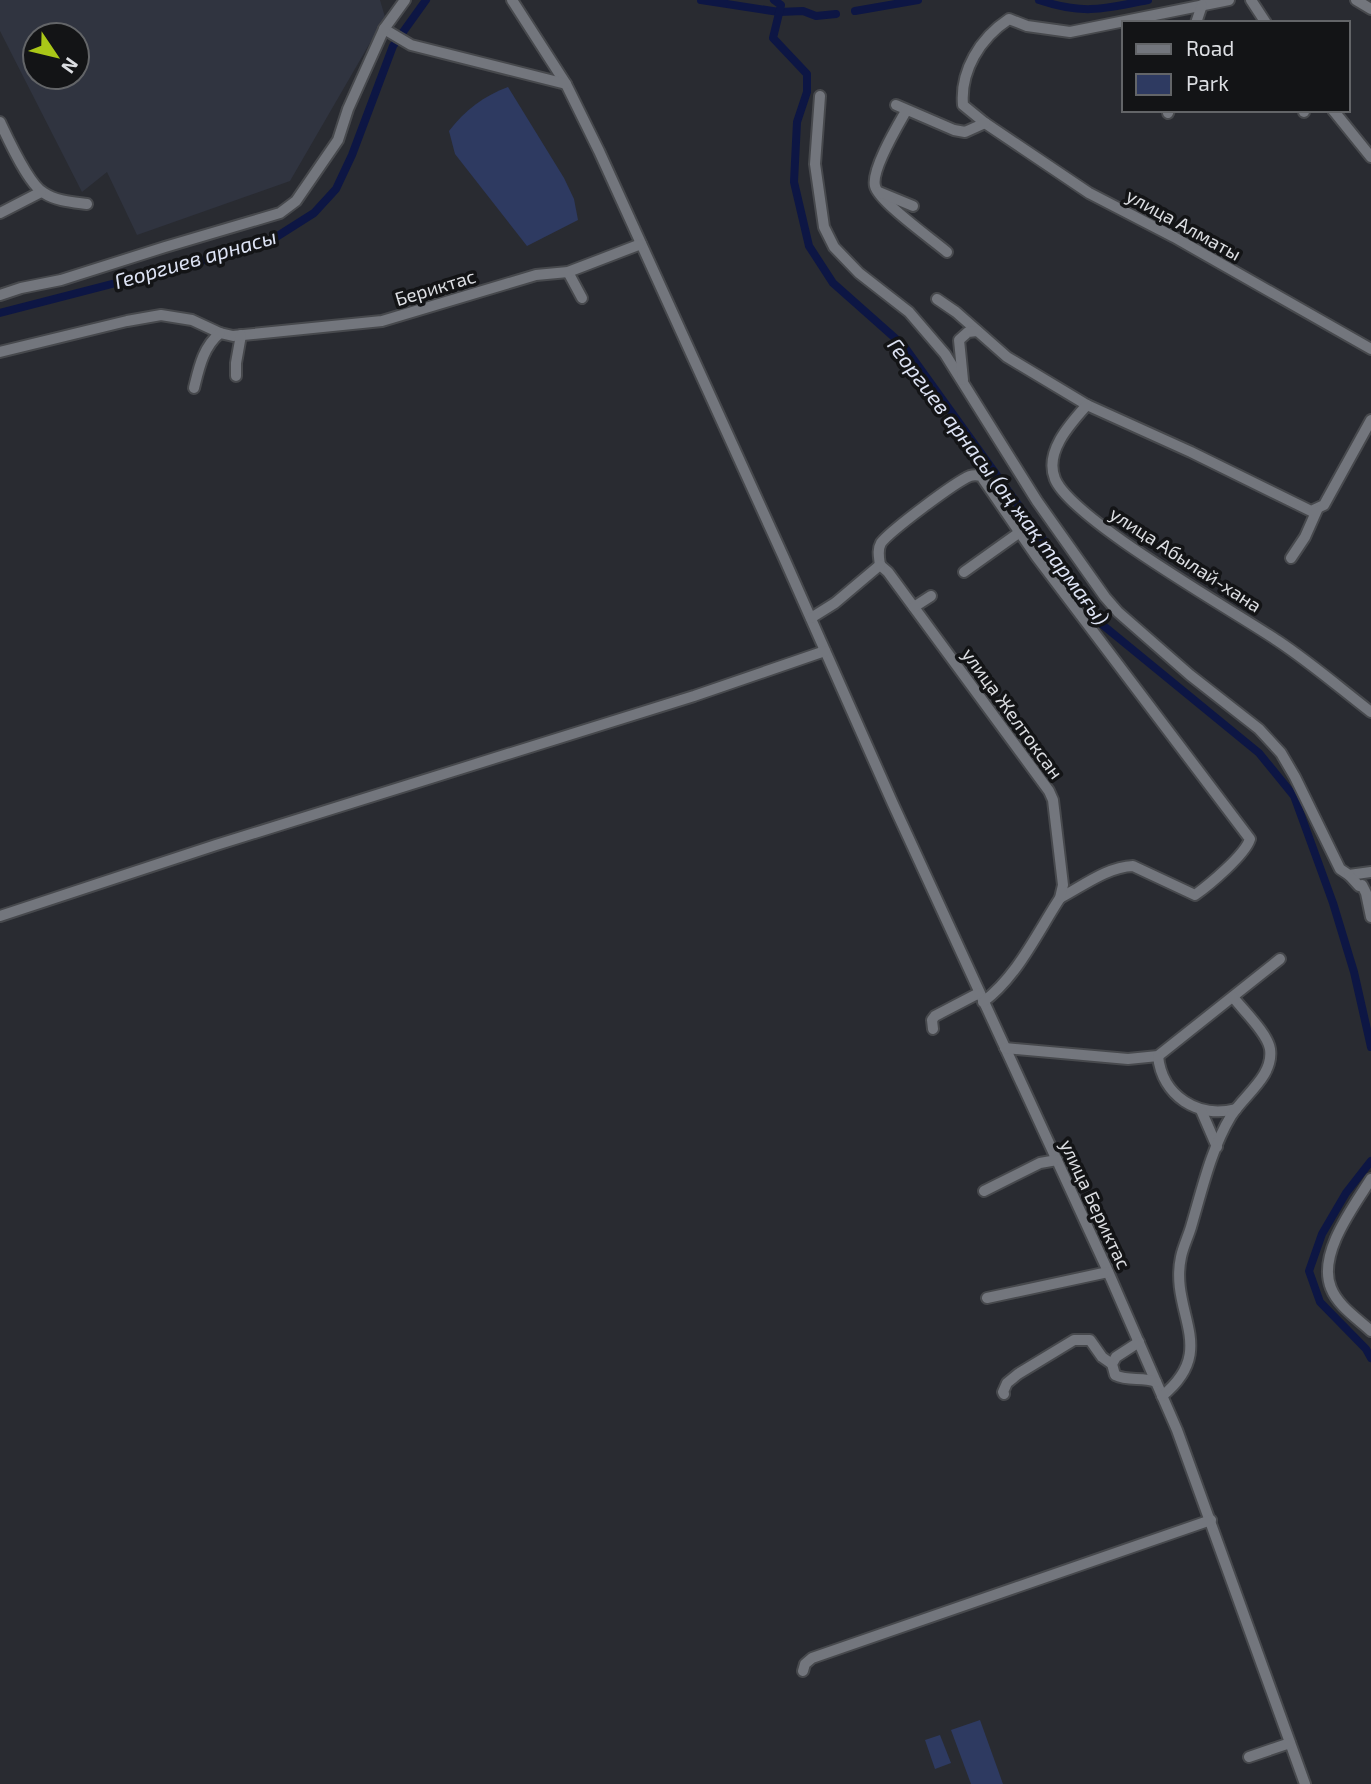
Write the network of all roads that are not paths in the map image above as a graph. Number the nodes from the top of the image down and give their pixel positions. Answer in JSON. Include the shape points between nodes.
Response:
{"nodes":[{"id":1,"x":405,"y":0,"type":"edge"},
{"id":2,"x":512,"y":0,"type":"edge"},
{"id":3,"x":1229,"y":0,"type":"edge"},
{"id":4,"x":1251,"y":0,"type":"edge"},
{"id":5,"x":1356,"y":0,"type":"edge"},
{"id":6,"x":1202,"y":5,"type":"junction"},
{"id":7,"x":1371,"y":9,"type":"edge"},
{"id":8,"x":1122,"y":21,"type":"edge"},
{"id":9,"x":1124,"y":21,"type":"edge"},
{"id":10,"x":1197,"y":21,"type":"edge"},
{"id":11,"x":1265,"y":21,"type":"edge"},
{"id":12,"x":385,"y":30,"type":"junction"},
{"id":13,"x":566,"y":84,"type":"junction"},
{"id":14,"x":820,"y":96,"type":"dead end"},
{"id":15,"x":1335,"y":112,"type":"edge"},
{"id":16,"x":0,"y":122,"type":"edge"},
{"id":17,"x":985,"y":123,"type":"junction"},
{"id":18,"x":12,"y":148,"type":"junction"},
{"id":19,"x":0,"y":154,"type":"edge"},
{"id":20,"x":1371,"y":157,"type":"edge"},
{"id":21,"x":876,"y":189,"type":"junction"},
{"id":22,"x":41,"y":192,"type":"junction"},
{"id":23,"x":86,"y":204,"type":"dead end"},
{"id":24,"x":913,"y":206,"type":"dead end"},
{"id":25,"x":0,"y":213,"type":"edge"},
{"id":26,"x":641,"y":244,"type":"junction"},
{"id":27,"x":947,"y":252,"type":"dead end"},
{"id":28,"x":568,"y":272,"type":"junction"},
{"id":29,"x":0,"y":295,"type":"edge"},
{"id":30,"x":582,"y":298,"type":"dead end"},
{"id":31,"x":937,"y":299,"type":"dead end"},
{"id":32,"x":977,"y":331,"type":"junction"},
{"id":33,"x":220,"y":334,"type":"junction"},
{"id":34,"x":237,"y":335,"type":"junction"},
{"id":35,"x":1371,"y":349,"type":"edge"},
{"id":36,"x":0,"y":352,"type":"edge"},
{"id":37,"x":236,"y":376,"type":"dead end"},
{"id":38,"x":963,"y":382,"type":"junction"},
{"id":39,"x":194,"y":388,"type":"dead end"},
{"id":40,"x":1087,"y":405,"type":"junction"},
{"id":41,"x":1371,"y":420,"type":"edge"},
{"id":42,"x":1317,"y":510,"type":"junction"},
{"id":43,"x":1020,"y":532,"type":"junction"},
{"id":44,"x":1291,"y":558,"type":"dead end"},
{"id":45,"x":880,"y":565,"type":"junction"},
{"id":46,"x":964,"y":572,"type":"dead end"},
{"id":47,"x":931,"y":596,"type":"dead end"},
{"id":48,"x":914,"y":607,"type":"junction"},
{"id":49,"x":811,"y":618,"type":"junction"},
{"id":50,"x":825,"y":651,"type":"junction"},
{"id":51,"x":1371,"y":712,"type":"edge"},
{"id":52,"x":1371,"y":874,"type":"edge"},
{"id":53,"x":1349,"y":875,"type":"junction"},
{"id":54,"x":1362,"y":885,"type":"junction"},
{"id":55,"x":1060,"y":898,"type":"junction"},
{"id":56,"x":0,"y":916,"type":"edge"},
{"id":57,"x":1371,"y":917,"type":"edge"},
{"id":58,"x":1280,"y":959,"type":"dead end"},
{"id":59,"x":981,"y":997,"type":"junction"},
{"id":60,"x":1233,"y":998,"type":"junction"},
{"id":61,"x":933,"y":1028,"type":"dead end"},
{"id":62,"x":1005,"y":1048,"type":"junction"},
{"id":63,"x":1158,"y":1056,"type":"junction"},
{"id":64,"x":1236,"y":1109,"type":"junction"},
{"id":65,"x":1201,"y":1110,"type":"junction"},
{"id":66,"x":1217,"y":1147,"type":"junction"},
{"id":67,"x":1057,"y":1160,"type":"junction"},
{"id":68,"x":1371,"y":1180,"type":"edge"},
{"id":69,"x":984,"y":1191,"type":"dead end"},
{"id":70,"x":1108,"y":1272,"type":"junction"},
{"id":71,"x":988,"y":1298,"type":"dead end"},
{"id":72,"x":1371,"y":1331,"type":"edge"},
{"id":73,"x":1139,"y":1342,"type":"junction"},
{"id":74,"x":1112,"y":1364,"type":"junction"},
{"id":75,"x":1156,"y":1382,"type":"junction"},
{"id":76,"x":1004,"y":1394,"type":"dead end"},
{"id":77,"x":1162,"y":1396,"type":"junction"},
{"id":78,"x":1211,"y":1520,"type":"junction"},
{"id":79,"x":803,"y":1671,"type":"dead end"},
{"id":80,"x":1290,"y":1743,"type":"junction"},
{"id":81,"x":1249,"y":1757,"type":"dead end"},
{"id":82,"x":1305,"y":1784,"type":"edge"}],
"edges":[{"from":1,"to":12,"type":"street"},
{"from":2,"to":13,"type":"street","name":"улица Бериктас"},
{"from":3,"to":6,"type":"street","name":"улица Алматы"},
{"from":4,"to":11,"type":"street"},
{"from":5,"to":7,"type":"street"},
{"from":6,"to":9,"type":"street","name":"улица Алматы"},
{"from":6,"to":10,"type":"street"},
{"from":8,"to":17,"type":"street","name":"улица Алматы","via":[[1070,32],[1009,19],[984,41],[962,89],[963,105]]},
{"from":12,"to":13,"type":"street","via":[[411,45]]},
{"from":12,"to":29,"type":"street","via":[[338,140],[296,201],[281,213],[61,281]]},
{"from":13,"to":26,"type":"street","name":"улица Бериктас"},
{"from":14,"to":38,"type":"street","via":[[815,164],[824,227],[834,247],[909,312]]},
{"from":15,"to":20,"type":"street"},
{"from":16,"to":18,"type":"street"},
{"from":17,"to":21,"type":"street","via":[[965,132],[901,108],[874,180]]},
{"from":17,"to":35,"type":"street","name":"улица Алматы","via":[[1089,193]]},
{"from":18,"to":19,"type":"street"},
{"from":18,"to":22,"type":"street"},
{"from":21,"to":24,"type":"street"},
{"from":21,"to":27,"type":"street"},
{"from":22,"to":23,"type":"street"},
{"from":22,"to":25,"type":"street"},
{"from":26,"to":28,"type":"street","name":"Бериктас"},
{"from":26,"to":49,"type":"street","name":"улица Бериктас"},
{"from":28,"to":30,"type":"street"},
{"from":28,"to":34,"type":"street","name":"Бериктас","via":[[536,275],[382,321]]},
{"from":31,"to":32,"type":"street"},
{"from":32,"to":38,"type":"street","via":[[959,340]]},
{"from":32,"to":40,"type":"street","via":[[1007,357]]},
{"from":33,"to":34,"type":"street","name":"Бериктас"},
{"from":33,"to":36,"type":"street","name":"Бериктас","via":[[192,320],[161,315]]},
{"from":33,"to":39,"type":"street","via":[[201,360]]},
{"from":34,"to":37,"type":"street"},
{"from":38,"to":53,"type":"street","via":[[1037,501],[1105,597],[1281,753],[1333,857]]},
{"from":40,"to":42,"type":"street","via":[[1311,512]]},
{"from":40,"to":51,"type":"street","name":"улица Абылай-хана","via":[[1062,436],[1055,454],[1053,471],[1065,494],[1127,543],[1306,660]]},
{"from":41,"to":42,"type":"street"},
{"from":42,"to":44,"type":"street"},
{"from":43,"to":45,"type":"street","via":[[981,476],[972,475],[891,534],[878,552]]},
{"from":43,"to":46,"type":"street"},
{"from":43,"to":55,"type":"street","via":[[1250,839],[1195,895],[1125,866]]},
{"from":45,"to":48,"type":"street","name":"улица Желтоксан"},
{"from":45,"to":49,"type":"street"},
{"from":47,"to":48,"type":"street"},
{"from":48,"to":55,"type":"street","name":"улица Желтоксан","via":[[1049,791],[1063,885]]},
{"from":49,"to":50,"type":"street","name":"улица Бериктас"},
{"from":50,"to":56,"type":"street"},
{"from":50,"to":59,"type":"street","name":"улица Бериктас"},
{"from":52,"to":53,"type":"street"},
{"from":52,"to":54,"type":"street"},
{"from":53,"to":54,"type":"street"},
{"from":54,"to":57,"type":"street"},
{"from":55,"to":59,"type":"street","via":[[998,991]]},
{"from":58,"to":60,"type":"street"},
{"from":59,"to":61,"type":"street","via":[[935,1016]]},
{"from":59,"to":62,"type":"street","name":"улица Бериктас"},
{"from":60,"to":63,"type":"street"},
{"from":60,"to":64,"type":"street","via":[[1270,1047],[1265,1073]]},
{"from":62,"to":63,"type":"street","via":[[1128,1059]]},
{"from":62,"to":67,"type":"street","name":"улица Бериктас"},
{"from":63,"to":65,"type":"street","via":[[1173,1092]]},
{"from":64,"to":65,"type":"street"},
{"from":64,"to":66,"type":"street"},
{"from":65,"to":66,"type":"street"},
{"from":66,"to":77,"type":"street","via":[[1181,1257],[1179,1279],[1191,1354],[1186,1368]]},
{"from":67,"to":69,"type":"street","via":[[1040,1163]]},
{"from":67,"to":70,"type":"street","name":"улица Бериктас"},
{"from":68,"to":72,"type":"street","via":[[1344,1222],[1328,1262],[1330,1287],[1338,1300]]},
{"from":70,"to":71,"type":"street"},
{"from":70,"to":73,"type":"street","name":"улица Бериктас"},
{"from":73,"to":74,"type":"street","via":[[1121,1352]]},
{"from":73,"to":75,"type":"street","name":"улица Бериктас"},
{"from":74,"to":75,"type":"street","via":[[1115,1375],[1124,1380]]},
{"from":74,"to":76,"type":"street","via":[[1090,1340],[1074,1340],[1012,1378]]},
{"from":75,"to":77,"type":"street","name":"улица Бериктас"},
{"from":77,"to":78,"type":"street","name":"улица Бериктас"},
{"from":78,"to":79,"type":"street","via":[[812,1658]]},
{"from":78,"to":80,"type":"street","name":"улица Бериктас"},
{"from":80,"to":81,"type":"street"},
{"from":80,"to":82,"type":"street","name":"улица Бериктас"}]}
